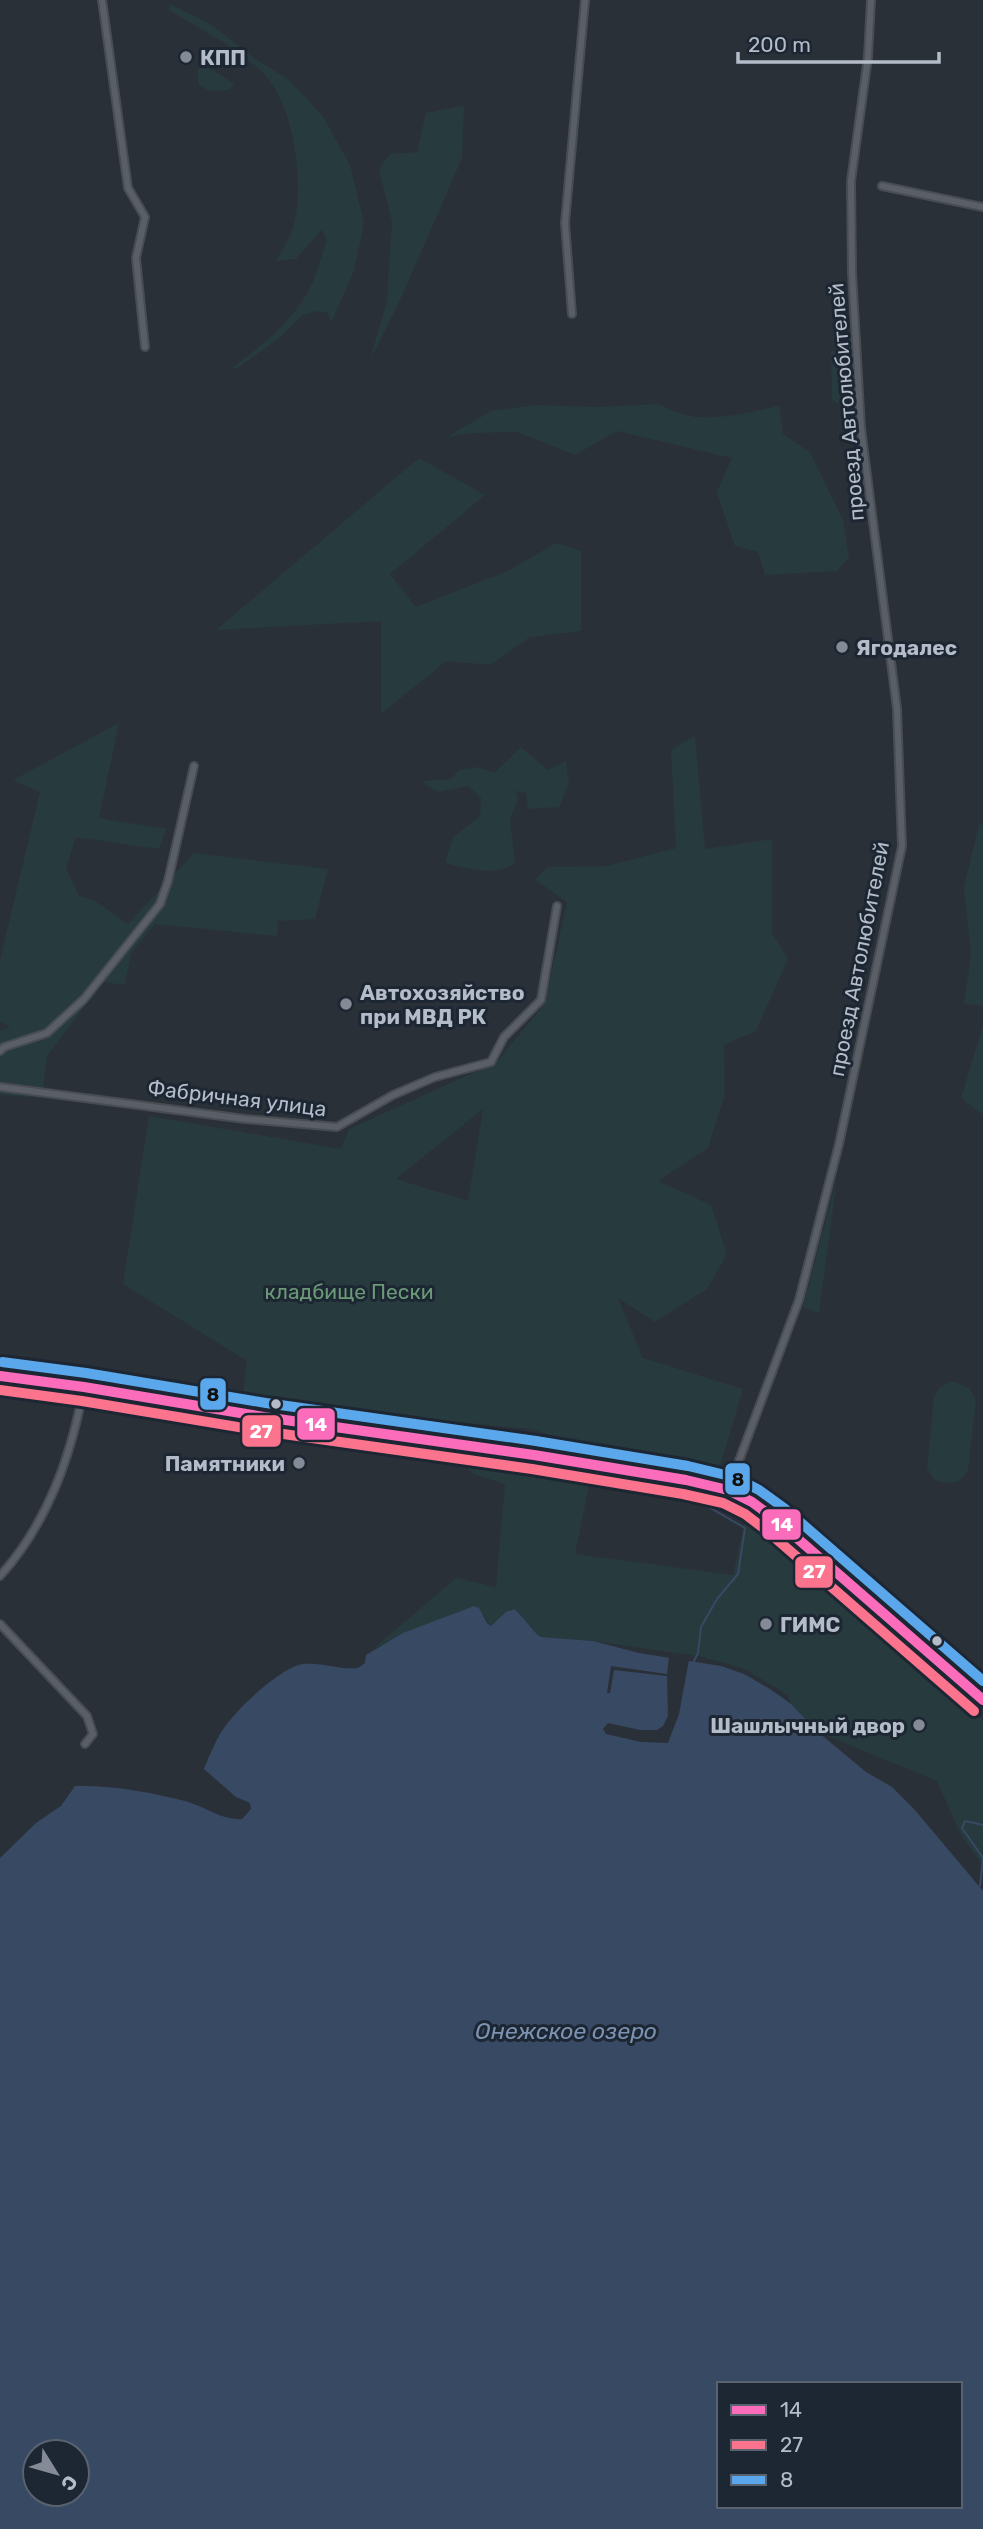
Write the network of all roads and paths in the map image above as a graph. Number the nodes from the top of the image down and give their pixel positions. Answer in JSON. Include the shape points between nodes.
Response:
{"nodes":[{"id":1,"x":102,"y":0,"type":"edge"},
{"id":2,"x":585,"y":0,"type":"edge"},
{"id":3,"x":871,"y":0,"type":"edge"},
{"id":4,"x":882,"y":186,"type":"dead end"},
{"id":5,"x":983,"y":207,"type":"edge"},
{"id":6,"x":572,"y":314,"type":"dead end"},
{"id":7,"x":145,"y":347,"type":"dead end"},
{"id":8,"x":194,"y":766,"type":"dead end"},
{"id":9,"x":557,"y":906,"type":"dead end"},
{"id":10,"x":0,"y":1051,"type":"edge"},
{"id":11,"x":0,"y":1087,"type":"edge"},
{"id":12,"x":0,"y":1376,"type":"edge"},
{"id":13,"x":84,"y":1387,"type":"junction"},
{"id":14,"x":728,"y":1490,"type":"junction"},
{"id":15,"x":0,"y":1576,"type":"edge"},
{"id":16,"x":0,"y":1624,"type":"edge"},
{"id":17,"x":983,"y":1700,"type":"edge"},
{"id":18,"x":85,"y":1744,"type":"dead end"}],
"edges":[{"from":1,"to":7,"type":"street","via":[[128,188],[145,217],[136,258]]},
{"from":2,"to":6,"type":"street","via":[[565,223]]},
{"from":3,"to":14,"type":"street","name":"проезд Автолюбителей","via":[[851,181],[850,245],[861,428],[897,709],[902,846],[839,1144],[799,1300]]},
{"from":4,"to":5,"type":"street"},
{"from":8,"to":10,"type":"street","via":[[160,904],[84,999],[47,1033]]},
{"from":9,"to":11,"type":"street","name":"Фабричная улица","via":[[541,1000],[504,1037],[491,1062],[435,1077],[337,1127]]},
{"from":12,"to":13,"type":"main road"},
{"from":13,"to":14,"type":"main road","via":[[534,1455]]},
{"from":13,"to":15,"type":"street","via":[[75,1435],[59,1481],[38,1524]]},
{"from":14,"to":17,"type":"main road","via":[[775,1519]]},
{"from":16,"to":18,"type":"street","via":[[87,1716],[93,1734]]}]}
